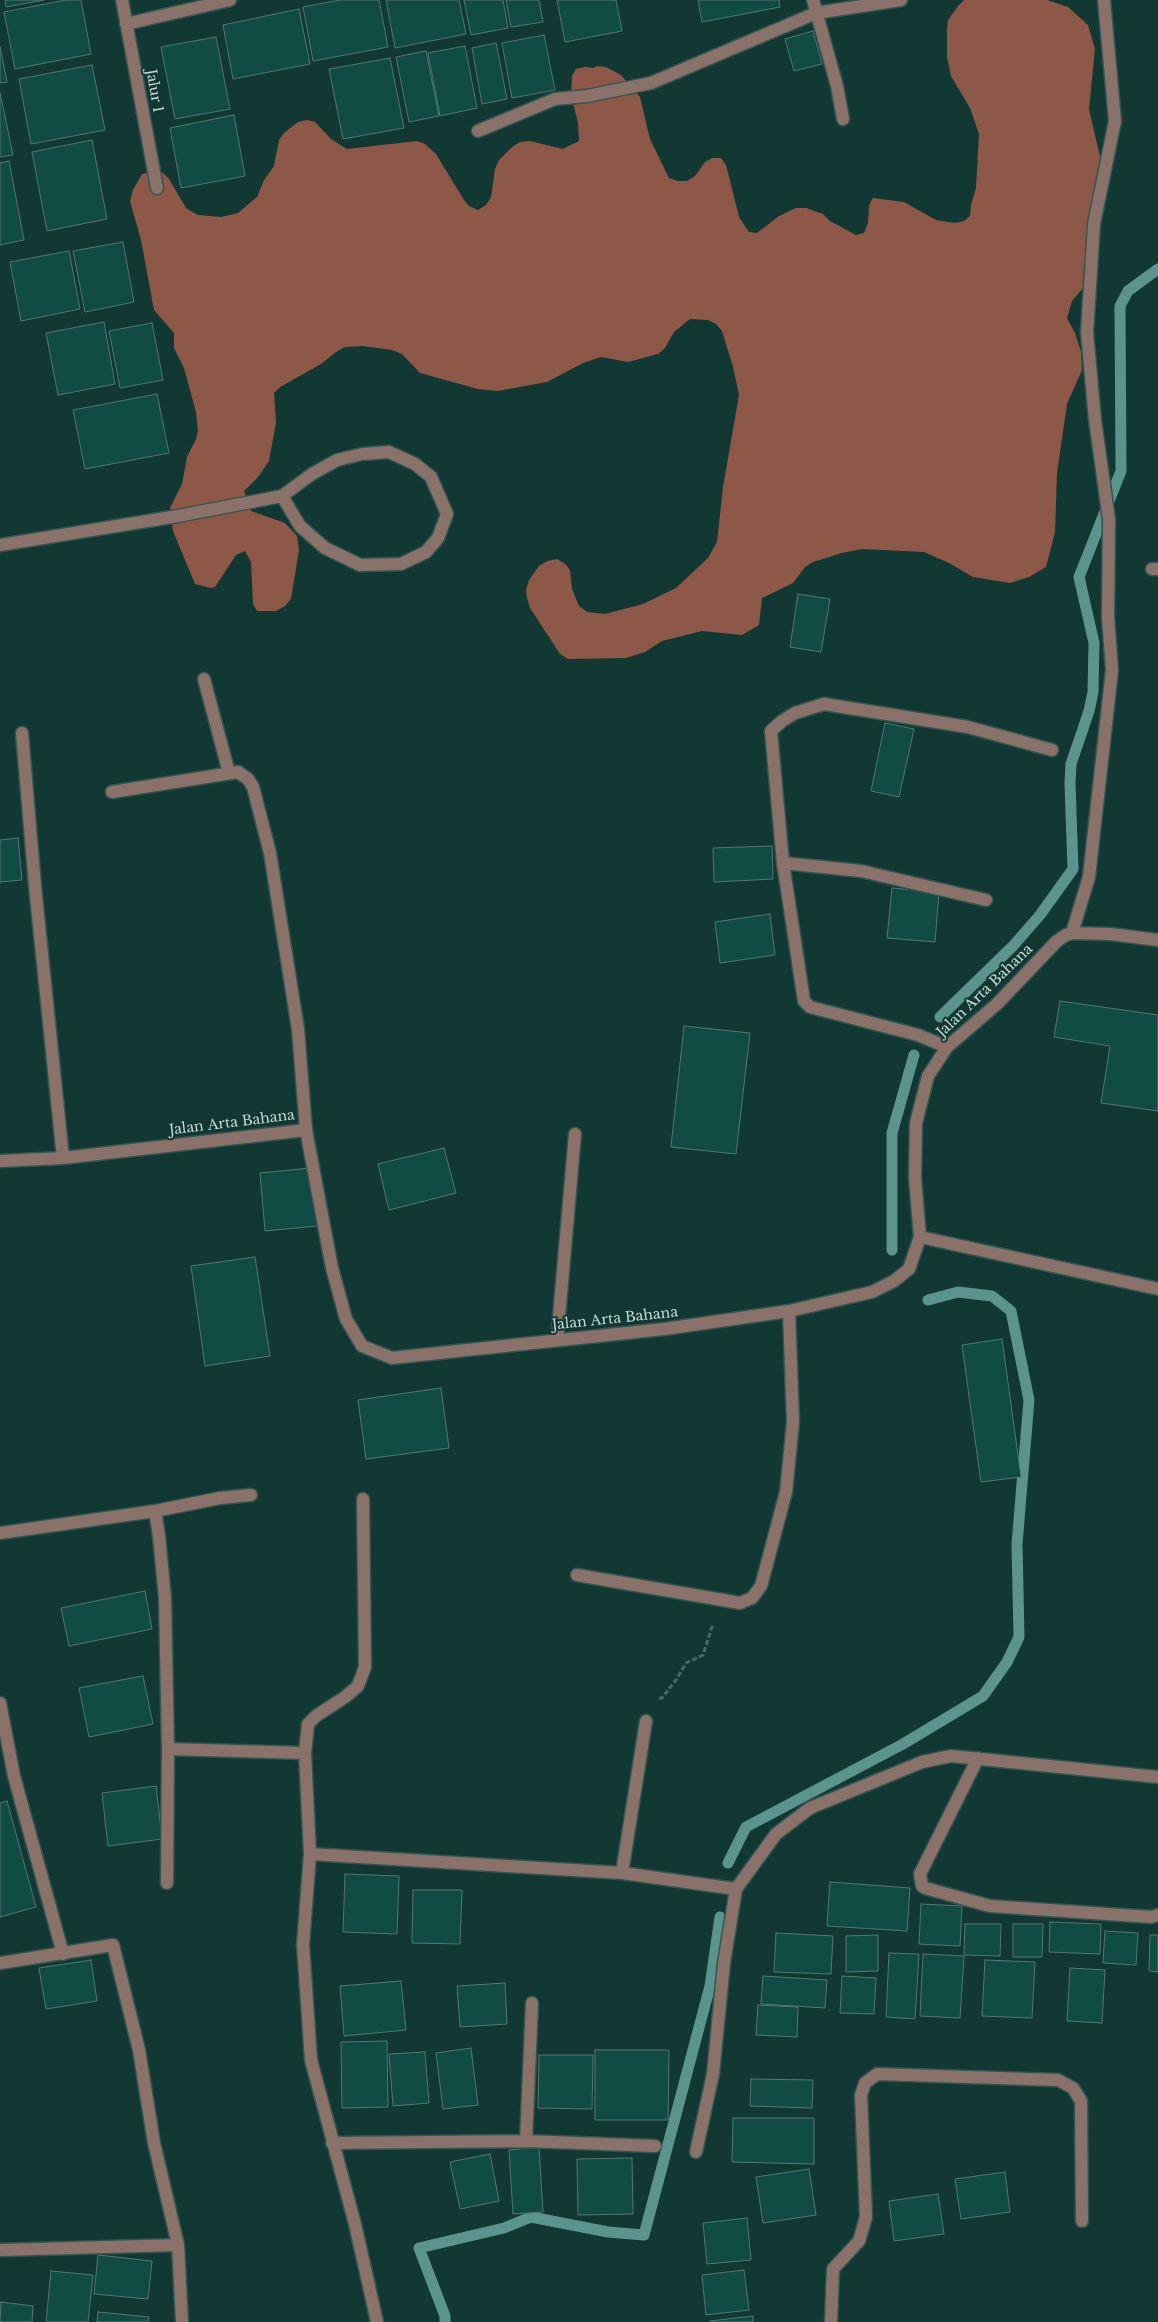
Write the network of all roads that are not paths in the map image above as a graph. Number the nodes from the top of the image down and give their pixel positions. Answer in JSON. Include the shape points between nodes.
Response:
{"nodes":[{"id":1,"x":122,"y":0,"type":"edge"},
{"id":2,"x":230,"y":0,"type":"edge"},
{"id":3,"x":813,"y":0,"type":"edge"},
{"id":4,"x":901,"y":0,"type":"edge"},
{"id":5,"x":1104,"y":0,"type":"edge"},
{"id":6,"x":816,"y":13,"type":"junction"},
{"id":7,"x":126,"y":24,"type":"junction"},
{"id":8,"x":843,"y":119,"type":"dead end"},
{"id":9,"x":478,"y":131,"type":"dead end"},
{"id":10,"x":157,"y":188,"type":"dead end"},
{"id":11,"x":282,"y":496,"type":"junction"},
{"id":12,"x":0,"y":545,"type":"edge"},
{"id":13,"x":204,"y":679,"type":"dead end"},
{"id":14,"x":22,"y":733,"type":"dead end"},
{"id":15,"x":1052,"y":750,"type":"dead end"},
{"id":16,"x":229,"y":773,"type":"junction"},
{"id":17,"x":112,"y":792,"type":"dead end"},
{"id":18,"x":783,"y":863,"type":"junction"},
{"id":19,"x":986,"y":900,"type":"dead end"},
{"id":20,"x":1072,"y":933,"type":"junction"},
{"id":21,"x":1158,"y":940,"type":"edge"},
{"id":22,"x":947,"y":1047,"type":"junction"},
{"id":23,"x":306,"y":1130,"type":"junction"},
{"id":24,"x":575,"y":1134,"type":"dead end"},
{"id":25,"x":62,"y":1158,"type":"junction"},
{"id":26,"x":0,"y":1161,"type":"edge"},
{"id":27,"x":920,"y":1237,"type":"junction"},
{"id":28,"x":1158,"y":1289,"type":"edge"},
{"id":29,"x":789,"y":1311,"type":"junction"},
{"id":30,"x":557,"y":1340,"type":"junction"},
{"id":31,"x":251,"y":1495,"type":"dead end"},
{"id":32,"x":363,"y":1500,"type":"dead end"},
{"id":33,"x":155,"y":1511,"type":"junction"},
{"id":34,"x":0,"y":1533,"type":"edge"},
{"id":35,"x":577,"y":1575,"type":"dead end"},
{"id":36,"x":0,"y":1703,"type":"edge"},
{"id":37,"x":646,"y":1721,"type":"road end"},
{"id":38,"x":168,"y":1749,"type":"junction"},
{"id":39,"x":305,"y":1753,"type":"junction"},
{"id":40,"x":978,"y":1758,"type":"junction"},
{"id":41,"x":1158,"y":1777,"type":"edge"},
{"id":42,"x":310,"y":1854,"type":"junction"},
{"id":43,"x":622,"y":1873,"type":"junction"},
{"id":44,"x":167,"y":1883,"type":"dead end"},
{"id":45,"x":736,"y":1889,"type":"junction"},
{"id":46,"x":1158,"y":1916,"type":"edge"},
{"id":47,"x":62,"y":1954,"type":"junction"},
{"id":48,"x":0,"y":1963,"type":"edge"},
{"id":49,"x":532,"y":2003,"type":"dead end"},
{"id":50,"x":526,"y":2141,"type":"junction"},
{"id":51,"x":332,"y":2143,"type":"junction"},
{"id":52,"x":655,"y":2146,"type":"dead end"},
{"id":53,"x":696,"y":2152,"type":"dead end"},
{"id":54,"x":1082,"y":2221,"type":"dead end"},
{"id":55,"x":178,"y":2245,"type":"junction"},
{"id":56,"x":0,"y":2250,"type":"edge"},
{"id":57,"x":182,"y":2322,"type":"edge"},
{"id":58,"x":377,"y":2322,"type":"edge"},
{"id":59,"x":831,"y":2322,"type":"edge"}],
"edges":[{"from":1,"to":7,"type":"street","name":"Jalur 1"},
{"from":2,"to":7,"type":"street"},
{"from":3,"to":6,"type":"street"},
{"from":4,"to":6,"type":"street"},
{"from":5,"to":20,"type":"street","via":[[1115,121],[1094,224],[1087,332],[1109,520],[1108,617],[1112,670],[1089,877]]},
{"from":6,"to":8,"type":"street"},
{"from":6,"to":9,"type":"street","via":[[651,83],[555,99]]},
{"from":7,"to":10,"type":"street","name":"Jalur 1"},
{"from":11,"to":11,"type":"street","via":[[337,460],[389,452],[431,477],[448,514],[438,538],[426,552],[401,564],[360,565],[325,548],[300,526]]},
{"from":11,"to":12,"type":"street"},
{"from":13,"to":16,"type":"street"},
{"from":14,"to":25,"type":"street"},
{"from":15,"to":18,"type":"street","via":[[968,727],[824,704],[795,713],[771,731]]},
{"from":16,"to":17,"type":"street"},
{"from":16,"to":23,"type":"street","via":[[242,774],[253,787],[270,853],[298,1029]]},
{"from":18,"to":19,"type":"street","via":[[860,871]]},
{"from":18,"to":22,"type":"street","via":[[804,1001],[810,1008],[918,1034]]},
{"from":20,"to":21,"type":"street"},
{"from":20,"to":22,"type":"street","name":"Jalan Arta Bahana","via":[[1057,941],[997,1004]]},
{"from":22,"to":27,"type":"street","name":"Jalan Arta Bahana","via":[[928,1076],[916,1123],[915,1178]]},
{"from":23,"to":25,"type":"street","name":"Jalan Arta Bahana"},
{"from":23,"to":30,"type":"street","name":"Jalan Arta Bahana","via":[[332,1268],[346,1319],[362,1346],[392,1358]]},
{"from":24,"to":30,"type":"street"},
{"from":25,"to":26,"type":"street","name":"Jalan Arta Bahana"},
{"from":27,"to":28,"type":"street"},
{"from":27,"to":29,"type":"street","name":"Jalan Arta Bahana","via":[[909,1268],[894,1281],[872,1292]]},
{"from":29,"to":30,"type":"street","name":"Jalan Arta Bahana"},
{"from":29,"to":35,"type":"street","via":[[793,1422],[786,1492],[761,1586],[752,1598],[740,1603]]},
{"from":31,"to":33,"type":"street"},
{"from":32,"to":39,"type":"street","via":[[365,1668],[358,1686],[308,1724]]},
{"from":33,"to":34,"type":"street"},
{"from":33,"to":38,"type":"street","via":[[165,1598]]},
{"from":36,"to":47,"type":"street","via":[[14,1776]]},
{"from":37,"to":43,"type":"street"},
{"from":38,"to":39,"type":"street"},
{"from":38,"to":44,"type":"street"},
{"from":39,"to":42,"type":"street"},
{"from":40,"to":41,"type":"street"},
{"from":40,"to":45,"type":"street","via":[[951,1756],[922,1762],[810,1808],[776,1834]]},
{"from":40,"to":46,"type":"street","via":[[920,1874],[922,1886],[990,1906]]},
{"from":42,"to":43,"type":"street"},
{"from":42,"to":51,"type":"street","via":[[303,1945],[310,2051]]},
{"from":43,"to":45,"type":"street"},
{"from":45,"to":53,"type":"street","via":[[724,1963],[713,2074]]},
{"from":47,"to":48,"type":"street"},
{"from":47,"to":55,"type":"street","via":[[112,1945],[139,2050],[154,2144]]},
{"from":49,"to":50,"type":"street"},
{"from":50,"to":51,"type":"street"},
{"from":50,"to":52,"type":"street"},
{"from":51,"to":58,"type":"street","via":[[355,2224]]},
{"from":54,"to":59,"type":"street","via":[[1080,2101],[1074,2088],[1058,2080],[877,2074],[865,2083],[861,2095],[866,2216],[859,2241],[833,2269]]},
{"from":55,"to":56,"type":"street"},
{"from":55,"to":57,"type":"street"}]}
